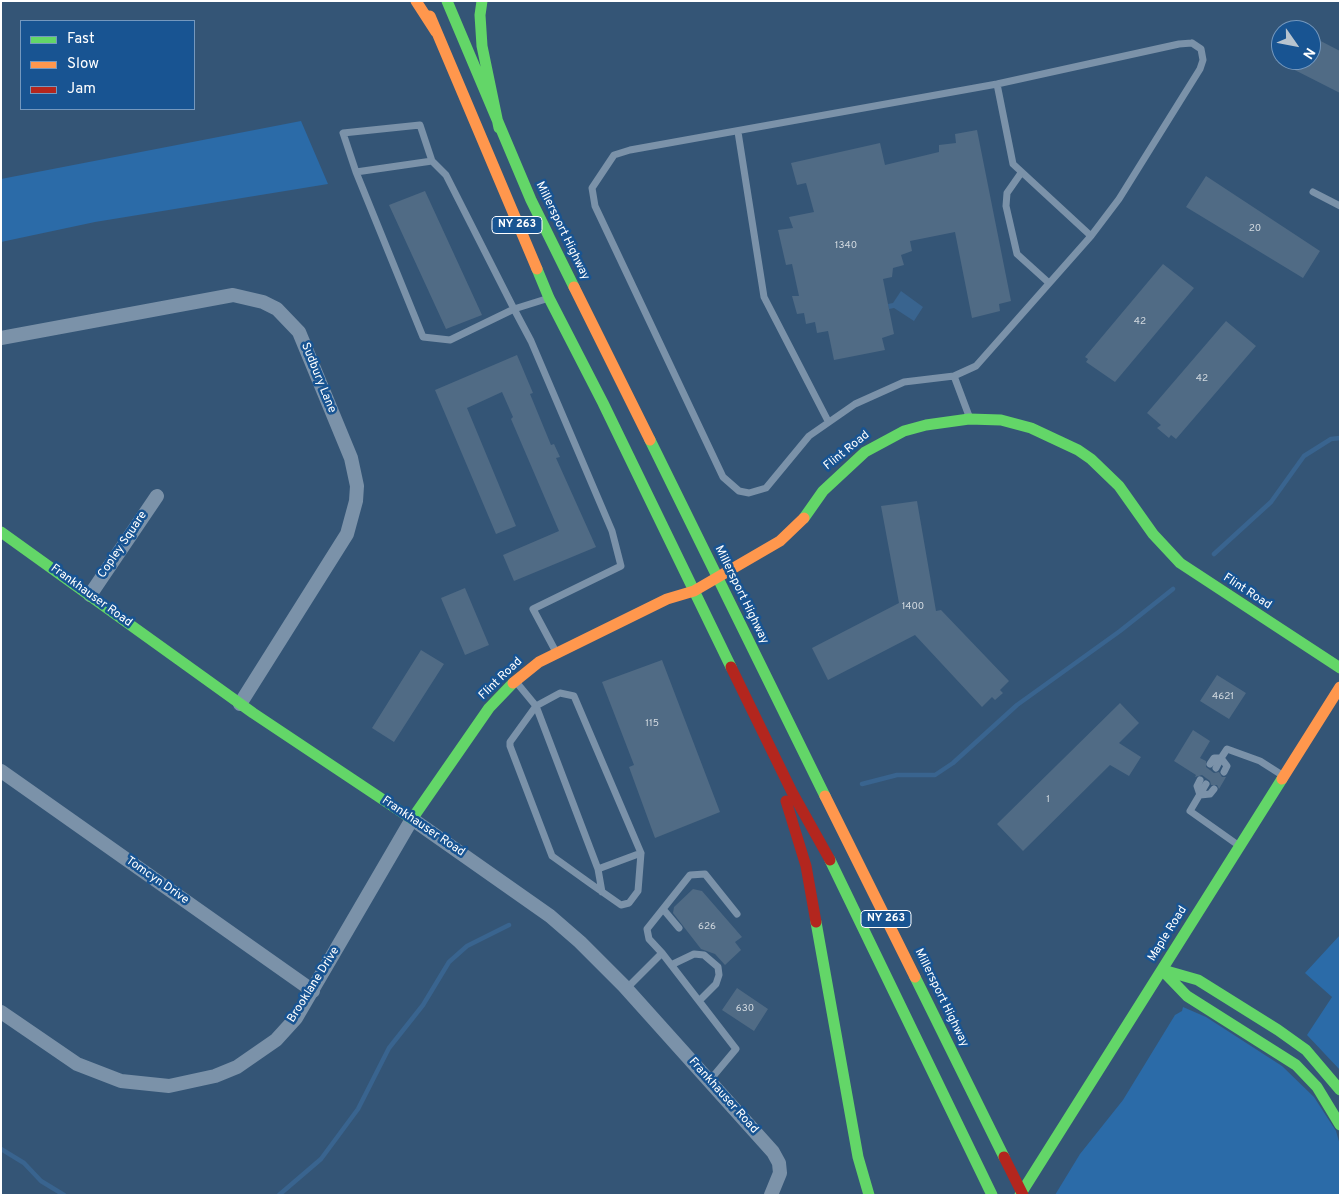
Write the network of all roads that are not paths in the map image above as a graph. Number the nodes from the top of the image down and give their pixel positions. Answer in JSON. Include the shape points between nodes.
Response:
{"nodes":[{"id":1,"x":416,"y":1,"type":"edge"},
{"id":2,"x":423,"y":1,"type":"edge"},
{"id":3,"x":448,"y":1,"type":"edge"},
{"id":4,"x":482,"y":1,"type":"edge"},
{"id":5,"x":436,"y":32,"type":"junction"},
{"id":6,"x":997,"y":84,"type":"junction"},
{"id":7,"x":499,"y":128,"type":"junction"},
{"id":8,"x":738,"y":132,"type":"junction"},
{"id":9,"x":432,"y":161,"type":"junction"},
{"id":10,"x":356,"y":172,"type":"junction"},
{"id":11,"x":1021,"y":173,"type":"junction"},
{"id":12,"x":1313,"y":192,"type":"dead end"},
{"id":13,"x":1340,"y":206,"type":"edge"},
{"id":14,"x":1091,"y":236,"type":"junction"},
{"id":15,"x":1049,"y":283,"type":"junction"},
{"id":16,"x":549,"y":298,"type":"junction"},
{"id":17,"x":514,"y":309,"type":"junction"},
{"id":18,"x":1,"y":338,"type":"edge"},
{"id":19,"x":954,"y":376,"type":"junction"},
{"id":20,"x":970,"y":418,"type":"junction"},
{"id":21,"x":828,"y":421,"type":"junction"},
{"id":22,"x":157,"y":496,"type":"dead end"},
{"id":23,"x":1,"y":532,"type":"edge"},
{"id":24,"x":717,"y":579,"type":"junction"},
{"id":25,"x":694,"y":591,"type":"junction"},
{"id":26,"x":90,"y":595,"type":"junction"},
{"id":27,"x":557,"y":654,"type":"junction"},
{"id":28,"x":1340,"y":668,"type":"edge"},
{"id":29,"x":515,"y":681,"type":"junction"},
{"id":30,"x":1340,"y":687,"type":"edge"},
{"id":31,"x":240,"y":704,"type":"junction"},
{"id":32,"x":536,"y":706,"type":"junction"},
{"id":33,"x":773,"y":752,"type":"junction"},
{"id":34,"x":1222,"y":758,"type":"junction"},
{"id":35,"x":1213,"y":766,"type":"dead end"},
{"id":36,"x":1,"y":771,"type":"edge"},
{"id":37,"x":1224,"y":772,"type":"dead end"},
{"id":38,"x":1284,"y":776,"type":"junction"},
{"id":39,"x":1203,"y":782,"type":"dead end"},
{"id":40,"x":1214,"y":789,"type":"dead end"},
{"id":41,"x":1200,"y":795,"type":"junction"},
{"id":42,"x":412,"y":819,"type":"junction"},
{"id":43,"x":1240,"y":846,"type":"junction"},
{"id":44,"x":641,"y":853,"type":"junction"},
{"id":45,"x":598,"y":869,"type":"junction"},
{"id":46,"x":602,"y":892,"type":"junction"},
{"id":47,"x":664,"y":909,"type":"junction"},
{"id":48,"x":737,"y":914,"type":"dead end"},
{"id":49,"x":679,"y":928,"type":"dead end"},
{"id":50,"x":662,"y":953,"type":"junction"},
{"id":51,"x":671,"y":964,"type":"junction"},
{"id":52,"x":1162,"y":970,"type":"junction"},
{"id":53,"x":626,"y":988,"type":"junction"},
{"id":54,"x":312,"y":991,"type":"junction"},
{"id":55,"x":699,"y":1001,"type":"junction"},
{"id":56,"x":1,"y":1012,"type":"edge"},
{"id":57,"x":710,"y":1080,"type":"junction"},
{"id":58,"x":1340,"y":1090,"type":"edge"},
{"id":59,"x":1340,"y":1125,"type":"edge"},
{"id":60,"x":774,"y":1190,"type":"edge"},
{"id":61,"x":990,"y":1190,"type":"edge"},
{"id":62,"x":869,"y":1195,"type":"edge"},
{"id":63,"x":1021,"y":1195,"type":"edge"}],
"edges":[{"from":1,"to":5,"type":"main road"},
{"from":2,"to":5,"type":"main road","number":"NY 263"},
{"from":3,"to":7,"type":"main road","name":"Millersport Highway","number":"NY 263"},
{"from":4,"to":7,"type":"main road","via":[[482,46]]},
{"from":5,"to":16,"type":"main road","number":"NY 263"},
{"from":6,"to":8,"type":"lane"},
{"from":6,"to":11,"type":"lane","via":[[1013,164]]},
{"from":6,"to":14,"type":"lane","via":[[1179,44],[1192,43],[1201,49],[1203,60],[1200,69],[1120,199]]},
{"from":7,"to":24,"type":"main road","name":"Millersport Highway","number":"NY 263","via":[[531,200]]},
{"from":8,"to":21,"type":"lane","via":[[764,297]]},
{"from":8,"to":21,"type":"lane","via":[[614,155],[592,188],[595,206],[723,477],[730,484],[749,494],[766,488],[800,445]]},
{"from":9,"to":10,"type":"lane"},
{"from":9,"to":10,"type":"lane","via":[[420,126],[343,133]]},
{"from":9,"to":17,"type":"lane","via":[[446,174]]},
{"from":10,"to":17,"type":"lane","via":[[423,337],[450,340]]},
{"from":11,"to":14,"type":"lane"},
{"from":11,"to":15,"type":"lane","via":[[1007,193],[1006,206],[1017,254]]},
{"from":12,"to":13,"type":"lane"},
{"from":14,"to":15,"type":"lane"},
{"from":15,"to":19,"type":"lane","via":[[976,366]]},
{"from":16,"to":17,"type":"lane"},
{"from":16,"to":25,"type":"main road","number":"NY 263"},
{"from":17,"to":27,"type":"lane","via":[[531,341],[612,532],[621,566],[533,609]]},
{"from":18,"to":31,"type":"street","name":"Sudbury Lane","via":[[233,295],[270,305],[299,332],[350,458],[357,486],[356,501],[347,534]]},
{"from":19,"to":20,"type":"lane"},
{"from":19,"to":21,"type":"lane","via":[[904,382],[855,404]]},
{"from":20,"to":24,"type":"main road","name":"Flint Road","via":[[904,431],[865,452],[823,491],[806,516],[785,536]]},
{"from":20,"to":28,"type":"main road","name":"Flint Road","via":[[1016,423],[1055,437],[1078,450],[1119,486],[1153,534],[1180,563]]},
{"from":22,"to":26,"type":"street","name":"Copley Square"},
{"from":23,"to":26,"type":"main road","name":"Frankhauser Road"},
{"from":24,"to":25,"type":"main road","name":"Flint Road"},
{"from":24,"to":63,"type":"main road","name":"Millersport Highway","number":"NY 263","bridge":true},
{"from":25,"to":27,"type":"main road","name":"Flint Road","via":[[667,599]]},
{"from":25,"to":33,"type":"main road","number":"NY 263"},
{"from":26,"to":31,"type":"main road","name":"Frankhauser Road"},
{"from":27,"to":29,"type":"main road","name":"Flint Road","via":[[539,662]]},
{"from":29,"to":32,"type":"lane"},
{"from":29,"to":42,"type":"main road","name":"Flint Road","via":[[471,731]]},
{"from":30,"to":38,"type":"main road","name":"Maple Road"},
{"from":31,"to":42,"type":"main road","name":"Frankhauser Road"},
{"from":32,"to":44,"type":"lane","via":[[560,693],[574,696]]},
{"from":32,"to":45,"type":"lane"},
{"from":32,"to":46,"type":"lane","via":[[510,746],[552,856]]},
{"from":33,"to":61,"type":"main road","number":"NY 263","via":[[835,869]]},
{"from":33,"to":62,"type":"main road","via":[[806,866],[858,1157]]},
{"from":34,"to":35,"type":"lane","via":[[1214,758]]},
{"from":34,"to":37,"type":"lane","via":[[1227,766]]},
{"from":34,"to":38,"type":"lane","via":[[1227,748],[1260,761]]},
{"from":36,"to":54,"type":"street","name":"Tomcyn Drive"},
{"from":38,"to":43,"type":"main road","name":"Maple Road"},
{"from":39,"to":41,"type":"lane","via":[[1197,786]]},
{"from":40,"to":41,"type":"lane","via":[[1210,794]]},
{"from":41,"to":43,"type":"lane","via":[[1190,811]]},
{"from":42,"to":53,"type":"street","name":"Frankhauser Road","via":[[545,912]]},
{"from":42,"to":54,"type":"street","name":"Brooklane Drive"},
{"from":43,"to":52,"type":"main road","name":"Maple Road"},
{"from":44,"to":45,"type":"lane"},
{"from":44,"to":46,"type":"lane","via":[[638,890],[629,903],[621,905]]},
{"from":45,"to":46,"type":"lane"},
{"from":47,"to":48,"type":"lane","via":[[690,875],[706,874]]},
{"from":47,"to":49,"type":"lane"},
{"from":47,"to":50,"type":"lane","via":[[647,929],[649,939]]},
{"from":50,"to":51,"type":"lane"},
{"from":50,"to":53,"type":"lane"},
{"from":51,"to":55,"type":"lane"},
{"from":51,"to":55,"type":"lane","via":[[694,954],[704,954],[718,967],[716,984]]},
{"from":52,"to":58,"type":"main road","via":[[1198,980],[1278,1030],[1306,1050]]},
{"from":52,"to":59,"type":"main road","via":[[1187,996],[1296,1065],[1317,1087]]},
{"from":52,"to":63,"type":"main road","name":"Maple Road"},
{"from":53,"to":57,"type":"street","name":"Frankhauser Road"},
{"from":54,"to":56,"type":"street","name":"Brooklane Drive","via":[[296,1018],[258,1055],[215,1076],[169,1086],[145,1085],[98,1074],[77,1064]]},
{"from":55,"to":57,"type":"lane","via":[[736,1048]]},
{"from":57,"to":60,"type":"street","name":"Frankhauser Road","via":[[776,1156],[780,1170]]}]}
